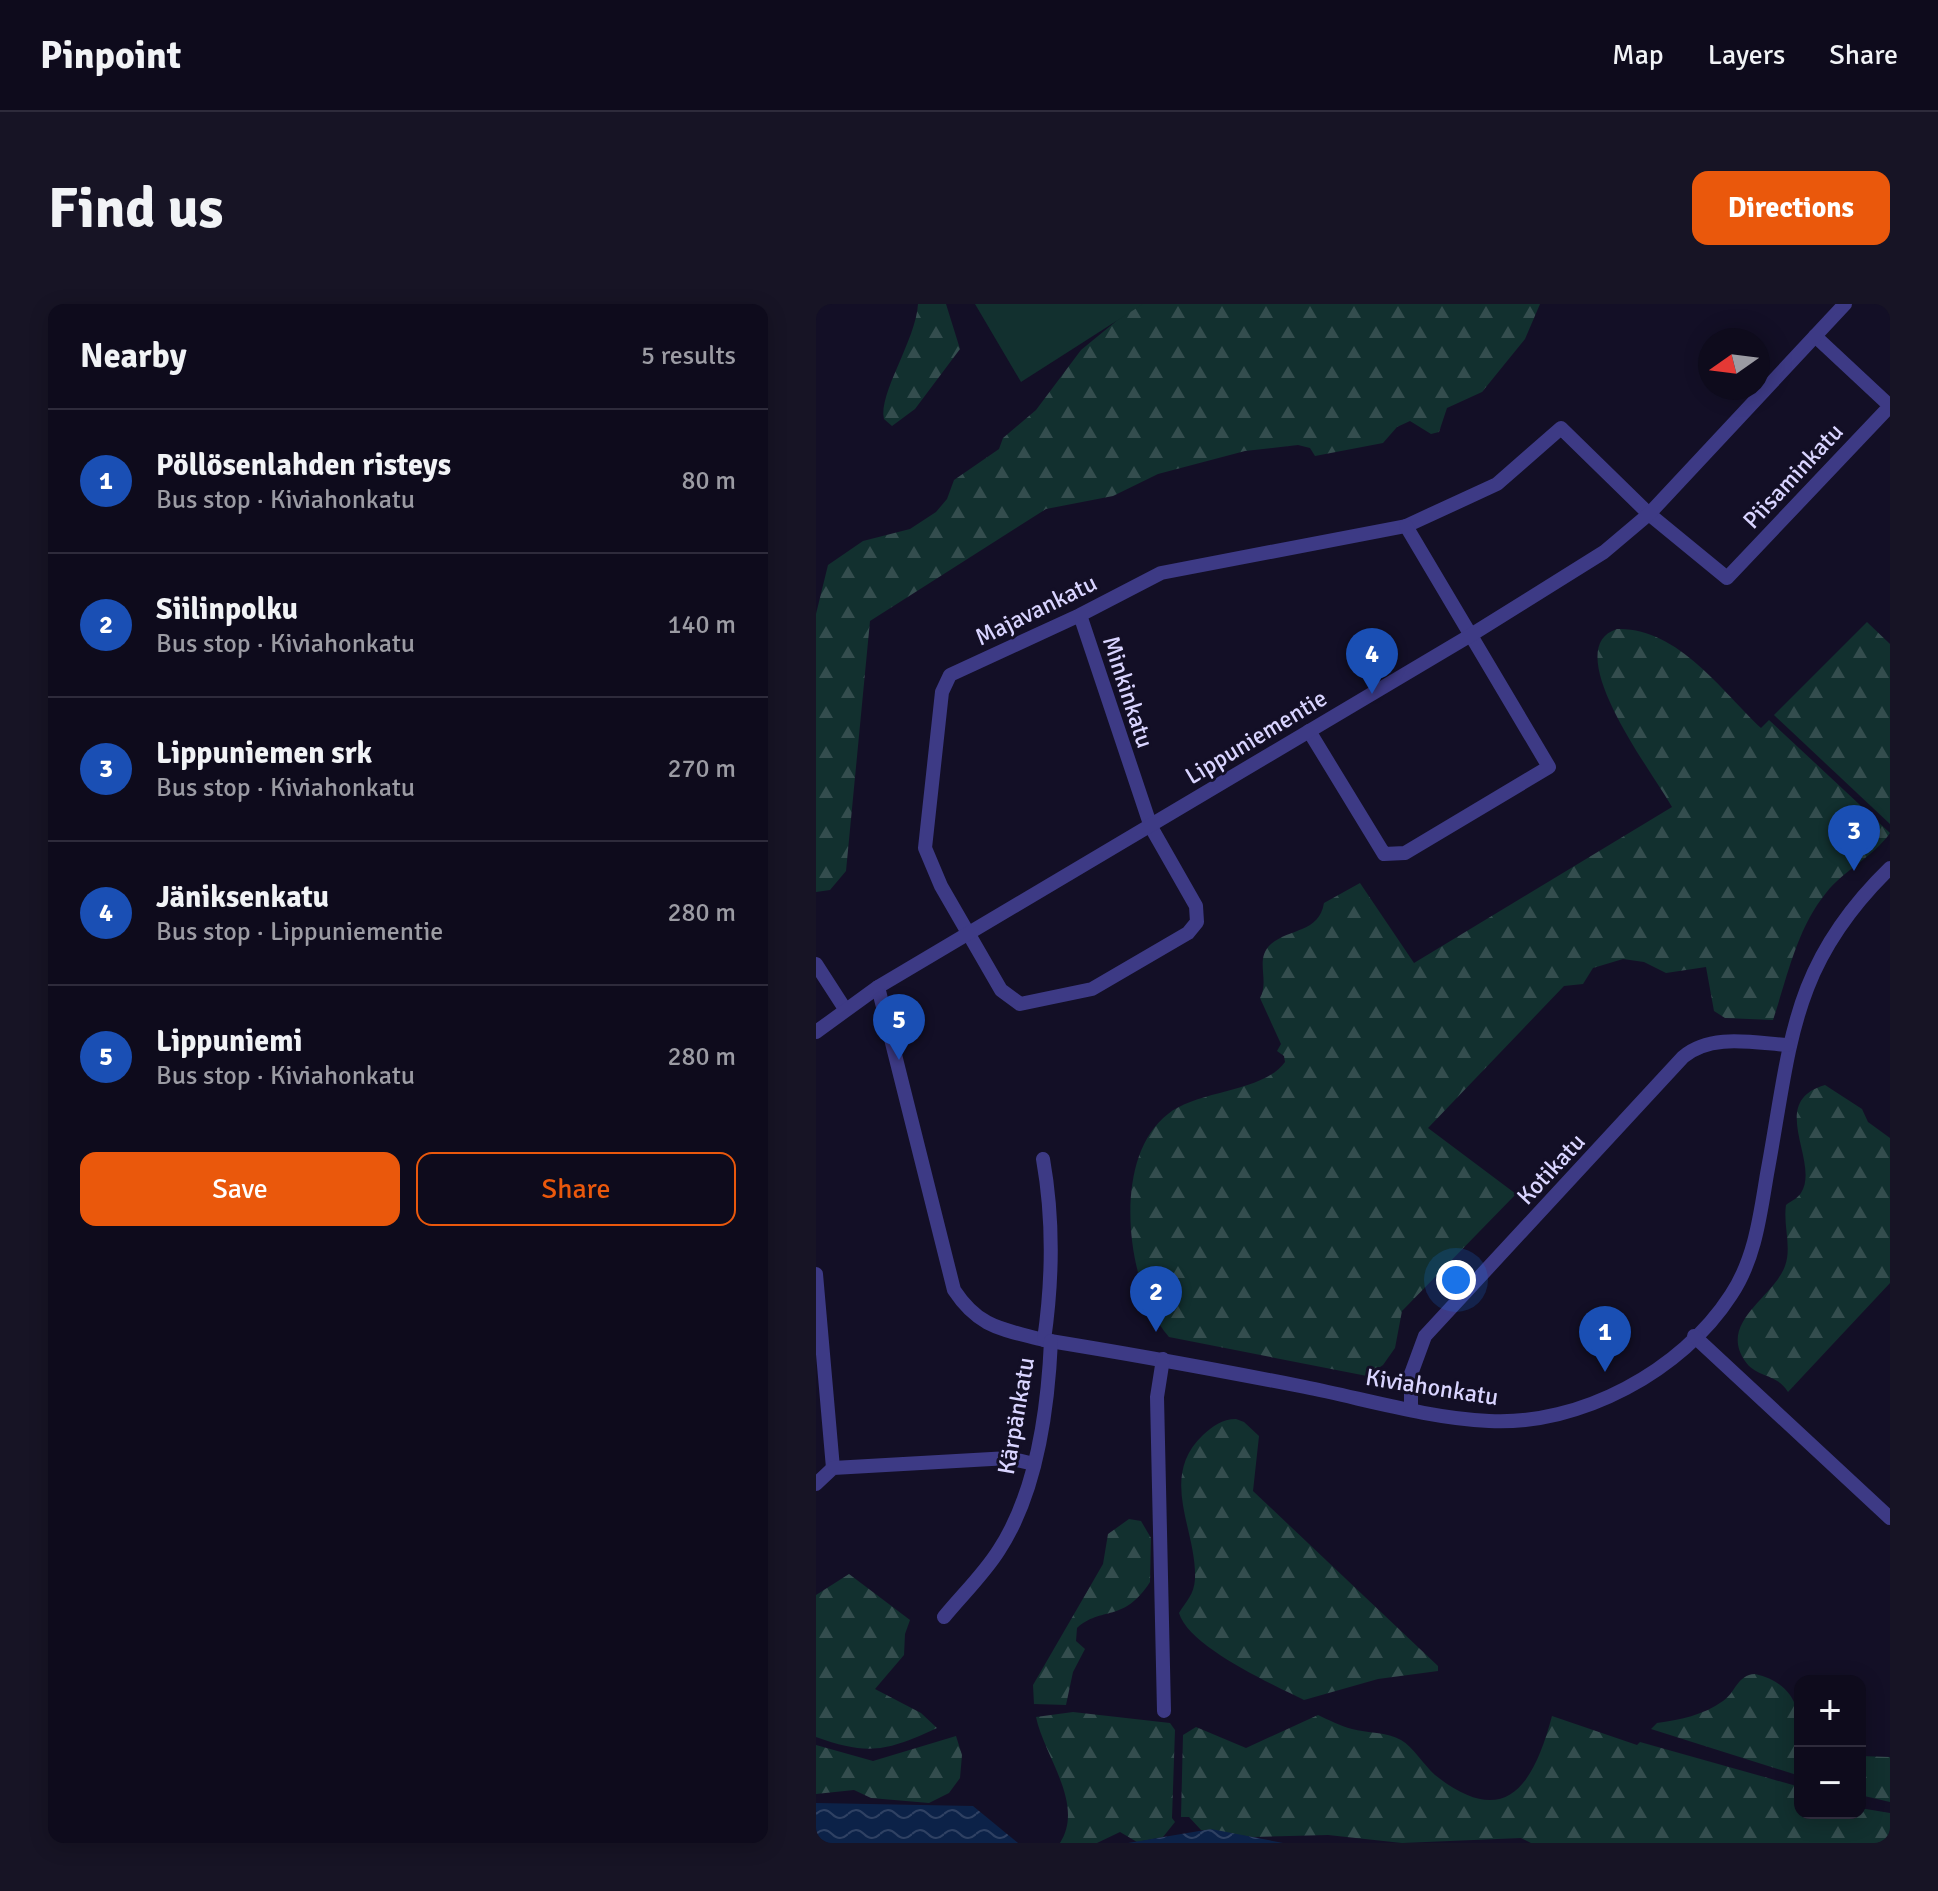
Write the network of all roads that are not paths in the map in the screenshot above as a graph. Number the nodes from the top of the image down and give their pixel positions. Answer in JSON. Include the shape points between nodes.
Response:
{"nodes":[{"id":1,"x":1845,"y":304,"type":"edge"},
{"id":2,"x":1815,"y":336,"type":"junction"},
{"id":3,"x":1649,"y":514,"type":"junction"},
{"id":4,"x":1406,"y":526,"type":"junction"},
{"id":5,"x":1080,"y":615,"type":"junction"},
{"id":6,"x":1471,"y":635,"type":"junction"},
{"id":7,"x":1309,"y":731,"type":"junction"},
{"id":8,"x":1151,"y":827,"type":"junction"},
{"id":9,"x":1890,"y":868,"type":"edge"},
{"id":10,"x":969,"y":935,"type":"junction"},
{"id":11,"x":816,"y":964,"type":"edge"},
{"id":12,"x":878,"y":987,"type":"junction"},
{"id":13,"x":845,"y":1009,"type":"junction"},
{"id":14,"x":816,"y":1032,"type":"edge"},
{"id":15,"x":1788,"y":1045,"type":"junction"},
{"id":16,"x":1043,"y":1159,"type":"dead end"},
{"id":17,"x":816,"y":1274,"type":"edge"},
{"id":18,"x":1694,"y":1336,"type":"junction"},
{"id":19,"x":1047,"y":1340,"type":"junction"},
{"id":20,"x":1163,"y":1359,"type":"junction"},
{"id":21,"x":1411,"y":1408,"type":"junction"},
{"id":22,"x":1034,"y":1464,"type":"junction"},
{"id":23,"x":833,"y":1468,"type":"junction"},
{"id":24,"x":816,"y":1484,"type":"edge"},
{"id":25,"x":1890,"y":1518,"type":"edge"},
{"id":26,"x":944,"y":1617,"type":"dead end"},
{"id":27,"x":1164,"y":1711,"type":"dead end"}],
"edges":[{"from":1,"to":2,"type":"street","name":"Lippuniementie"},
{"from":2,"to":3,"type":"street","name":"Lippuniementie"},
{"from":2,"to":3,"type":"street","name":"Piisaminkatu","via":[[1890,406],[1727,578]]},
{"from":3,"to":4,"type":"street","name":"Majavankatu","via":[[1561,428],[1497,484]]},
{"from":3,"to":6,"type":"street","name":"Lippuniementie","via":[[1604,552]]},
{"from":4,"to":5,"type":"street","name":"Majavankatu","via":[[1161,573]]},
{"from":4,"to":6,"type":"street"},
{"from":5,"to":8,"type":"street","name":"Minkinkatu"},
{"from":5,"to":10,"type":"street","name":"Majavankatu","via":[[950,675],[942,692],[925,848]]},
{"from":6,"to":7,"type":"street","name":"Lippuniementie"},
{"from":6,"to":7,"type":"street","via":[[1549,767],[1418,846],[1384,854]]},
{"from":7,"to":8,"type":"street","name":"Lippuniementie"},
{"from":8,"to":10,"type":"street","name":"Lippuniementie"},
{"from":8,"to":10,"type":"street","name":"Minkinkatu","via":[[1196,906],[1197,922],[1188,933],[1092,989],[1020,1004],[1001,990]]},
{"from":9,"to":15,"type":"street","name":"Kiviahonkatu","via":[[1826,946]]},
{"from":10,"to":12,"type":"street","name":"Lippuniementie"},
{"from":11,"to":13,"type":"street"},
{"from":12,"to":13,"type":"street","name":"Lippuniementie"},
{"from":12,"to":19,"type":"street","name":"Kiviahonkatu","via":[[954,1290],[986,1325]]},
{"from":13,"to":14,"type":"street","name":"Lippuniementie"},
{"from":15,"to":18,"type":"street","name":"Kiviahonkatu","via":[[1756,1238],[1731,1296]]},
{"from":15,"to":21,"type":"street","name":"Kotikatu","via":[[1728,1041],[1695,1047],[1683,1057],[1425,1336],[1411,1374]]},
{"from":16,"to":19,"type":"street","name":"Kärpänkatu","via":[[1053,1282]]},
{"from":17,"to":23,"type":"street"},
{"from":18,"to":21,"type":"street","name":"Kiviahonkatu","via":[[1638,1381],[1577,1411],[1488,1421]]},
{"from":18,"to":25,"type":"street"},
{"from":19,"to":20,"type":"street","name":"Kiviahonkatu"},
{"from":19,"to":22,"type":"street","name":"Kärpänkatu"},
{"from":20,"to":21,"type":"street","name":"Kiviahonkatu"},
{"from":20,"to":27,"type":"street","via":[[1157,1397]]},
{"from":22,"to":23,"type":"street","via":[[1009,1458]]},
{"from":22,"to":26,"type":"street","name":"Kärpänkatu","via":[[1000,1550]]},
{"from":23,"to":24,"type":"street"}]}
